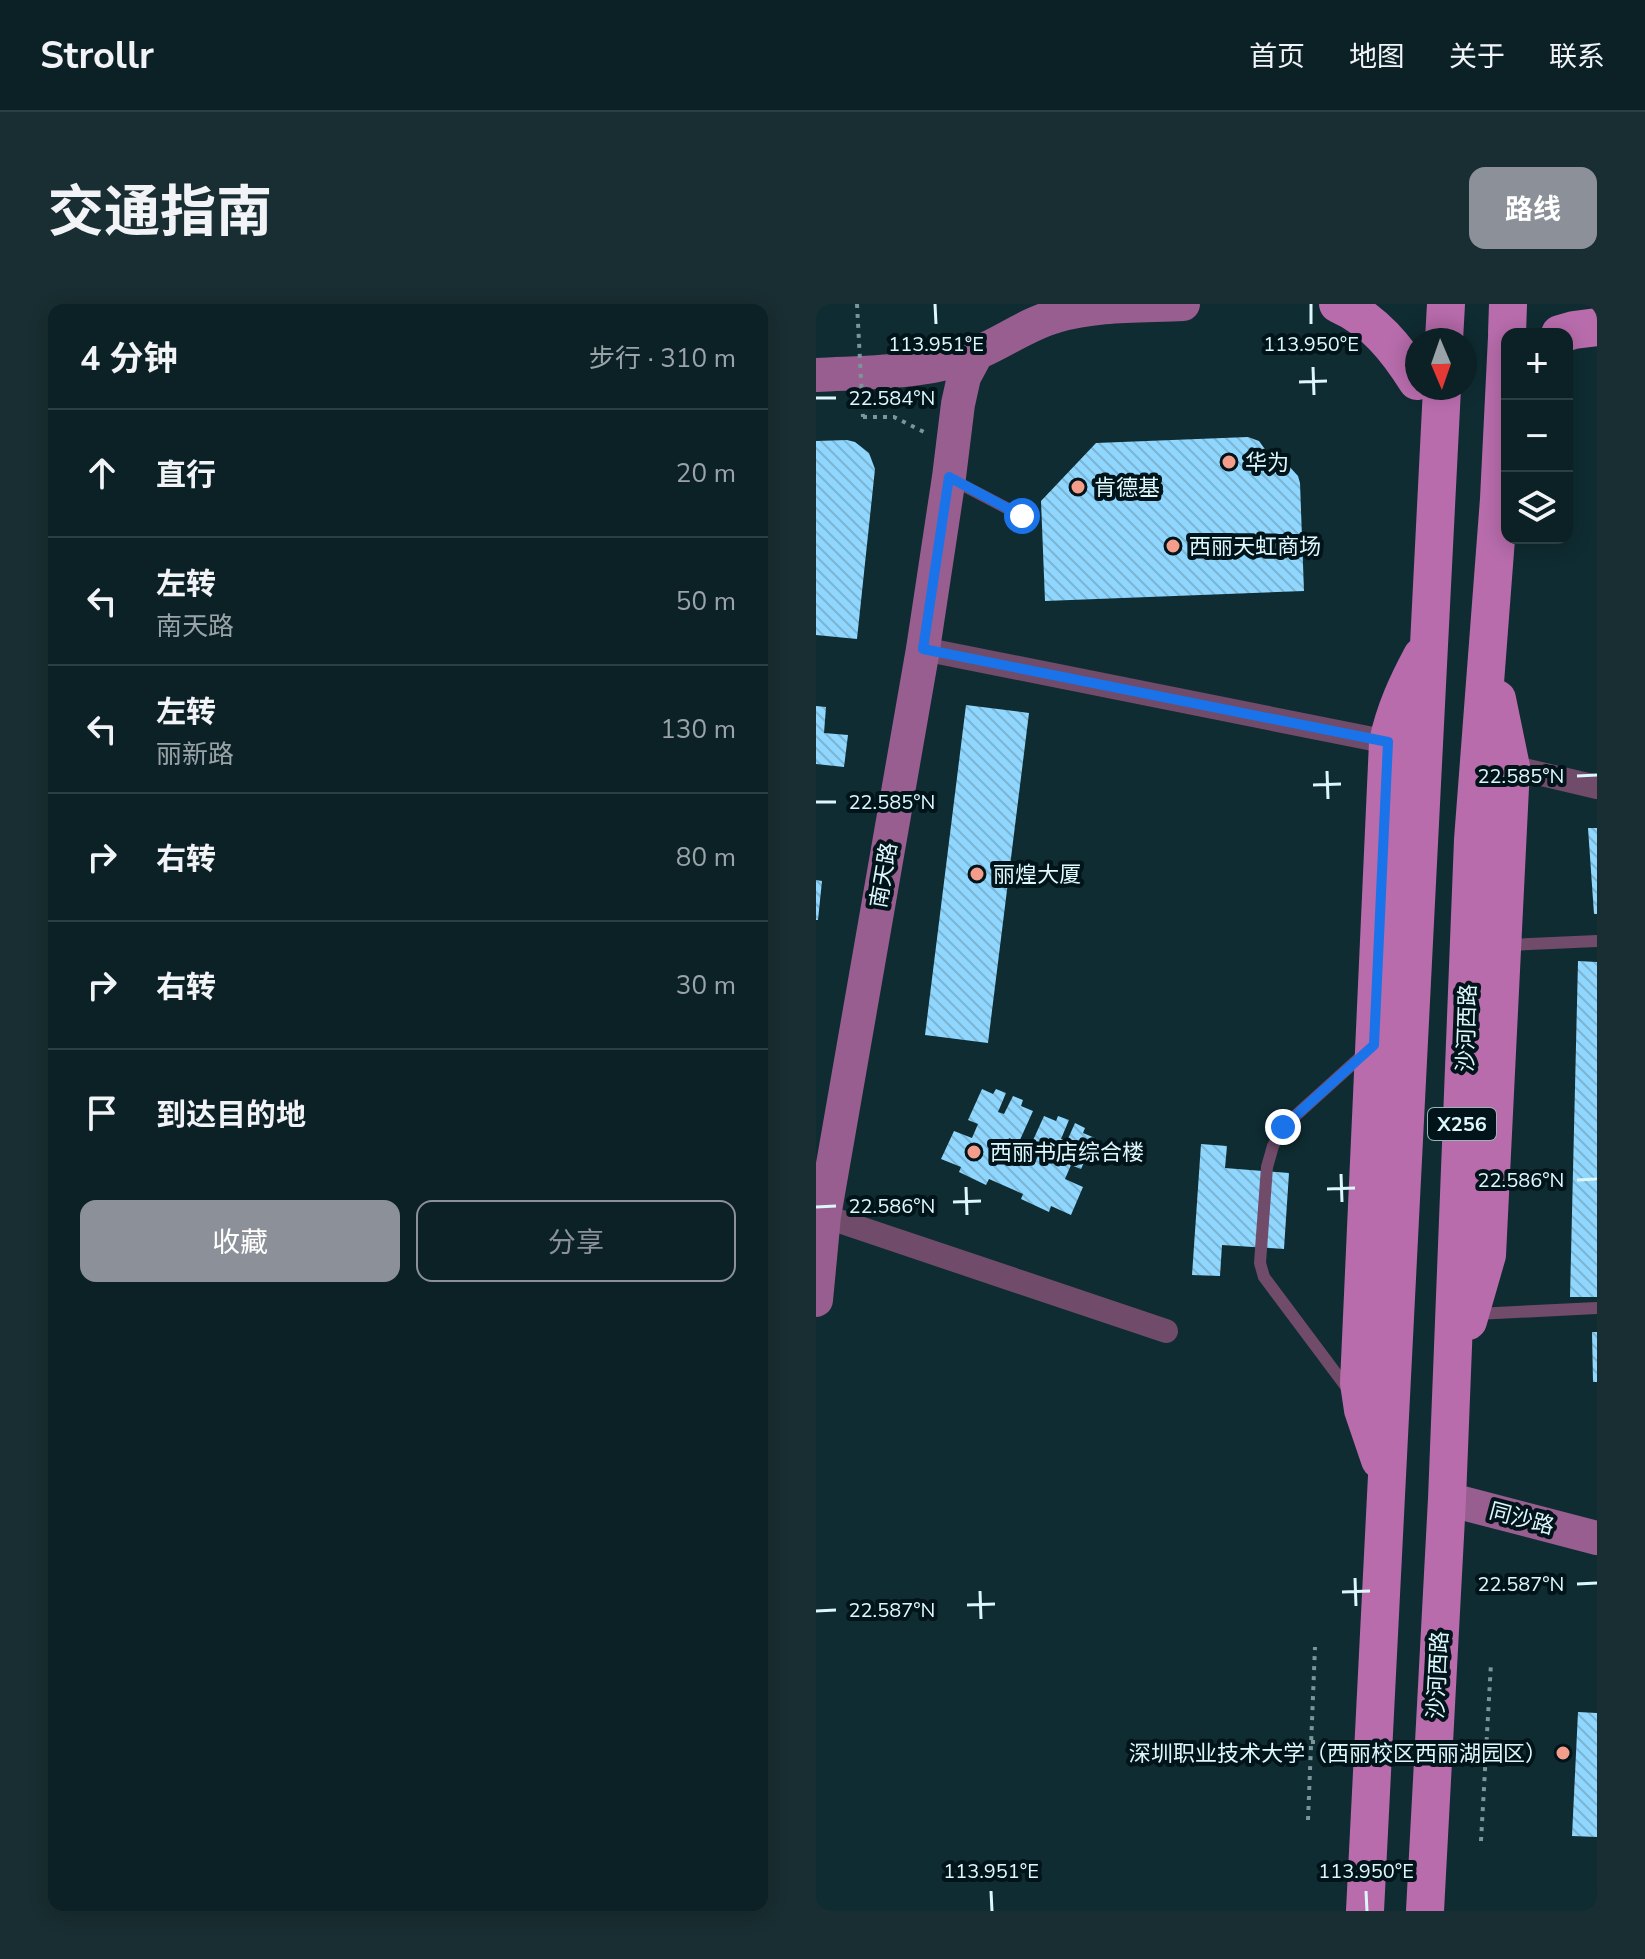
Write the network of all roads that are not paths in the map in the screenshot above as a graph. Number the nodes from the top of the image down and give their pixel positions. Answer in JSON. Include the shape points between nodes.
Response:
{"nodes":[{"id":1,"x":1183,"y":304,"type":"edge"},
{"id":2,"x":1338,"y":304,"type":"edge"},
{"id":3,"x":1446,"y":304,"type":"edge"},
{"id":4,"x":1508,"y":304,"type":"edge"},
{"id":5,"x":1597,"y":327,"type":"edge"},
{"id":6,"x":1445,"y":328,"type":"edge"},
{"id":7,"x":1507,"y":328,"type":"edge"},
{"id":8,"x":1573,"y":330,"type":"edge"},
{"id":9,"x":977,"y":353,"type":"junction"},
{"id":10,"x":1405,"y":362,"type":"edge"},
{"id":11,"x":933,"y":366,"type":"junction"},
{"id":12,"x":816,"y":375,"type":"edge"},
{"id":13,"x":1425,"y":400,"type":"edge"},
{"id":14,"x":1441,"y":400,"type":"edge"},
{"id":15,"x":1505,"y":400,"type":"edge"},
{"id":16,"x":958,"y":404,"type":"junction"},
{"id":17,"x":1439,"y":449,"type":"junction"},
{"id":18,"x":949,"y":477,"type":"junction"},
{"id":19,"x":1022,"y":516,"type":"dead end"},
{"id":20,"x":1488,"y":642,"type":"junction"},
{"id":21,"x":1429,"y":643,"type":"junction"},
{"id":22,"x":923,"y":649,"type":"junction"},
{"id":23,"x":1388,"y":742,"type":"junction"},
{"id":24,"x":1511,"y":767,"type":"junction"},
{"id":25,"x":1597,"y":787,"type":"edge"},
{"id":26,"x":1597,"y":941,"type":"edge"},
{"id":27,"x":1502,"y":946,"type":"junction"},
{"id":28,"x":1390,"y":1031,"type":"junction"},
{"id":29,"x":820,"y":1216,"type":"edge"},
{"id":30,"x":816,"y":1300,"type":"edge"},
{"id":31,"x":1597,"y":1308,"type":"edge"},
{"id":32,"x":1470,"y":1315,"type":"junction"},
{"id":33,"x":1166,"y":1331,"type":"dead end"},
{"id":34,"x":1452,"y":1377,"type":"junction"},
{"id":35,"x":1363,"y":1410,"type":"junction"},
{"id":36,"x":1387,"y":1482,"type":"junction"},
{"id":37,"x":1447,"y":1499,"type":"junction"},
{"id":38,"x":1597,"y":1538,"type":"edge"},
{"id":39,"x":1365,"y":1911,"type":"edge"},
{"id":40,"x":1425,"y":1911,"type":"edge"}],
"edges":[{"from":1,"to":9,"type":"street","via":[[1055,316]]},
{"from":2,"to":10,"type":"main road","via":[[1374,326]]},
{"from":3,"to":6,"type":"main road"},
{"from":4,"to":7,"type":"main road","name":"沙河西路","number":"X256"},
{"from":5,"to":8,"type":"main road"},
{"from":9,"to":11,"type":"street"},
{"from":9,"to":16,"type":"street","name":"南天路"},
{"from":11,"to":12,"type":"street"},
{"from":11,"to":16,"type":"street","via":[[947,379]]},
{"from":13,"to":17,"type":"main road"},
{"from":14,"to":17,"type":"main road","number":"X256"},
{"from":15,"to":20,"type":"main road","name":"沙河西路","number":"X256"},
{"from":16,"to":18,"type":"street","name":"南天路"},
{"from":17,"to":21,"type":"main road","number":"X256"},
{"from":18,"to":19,"type":"lane"},
{"from":18,"to":22,"type":"street","name":"南天路"},
{"from":20,"to":24,"type":"main road"},
{"from":20,"to":34,"type":"main road","name":"沙河西路","number":"X256","via":[[1473,840]]},
{"from":21,"to":23,"type":"main road","via":[[1403,693]]},
{"from":21,"to":28,"type":"main road","number":"X256"},
{"from":22,"to":23,"type":"street"},
{"from":22,"to":29,"type":"street","name":"南天路"},
{"from":23,"to":28,"type":"main road"},
{"from":24,"to":25,"type":"street"},
{"from":24,"to":27,"type":"main road"},
{"from":26,"to":27,"type":"lane"},
{"from":27,"to":32,"type":"main road","via":[[1487,1255]]},
{"from":28,"to":35,"type":"main road","via":[[1359,1383]]},
{"from":28,"to":35,"type":"lane","via":[[1283,1127],[1267,1167],[1260,1263],[1264,1277]]},
{"from":28,"to":36,"type":"main road","number":"X256"},
{"from":29,"to":30,"type":"street","name":"南天路"},
{"from":29,"to":33,"type":"street"},
{"from":31,"to":32,"type":"lane"},
{"from":32,"to":34,"type":"main road"},
{"from":34,"to":37,"type":"main road","name":"沙河西路","number":"X256"},
{"from":35,"to":36,"type":"main road"},
{"from":36,"to":39,"type":"main road","number":"X256"},
{"from":37,"to":38,"type":"street","name":"同沙路"},
{"from":37,"to":40,"type":"main road","name":"沙河西路","number":"X256"}]}
